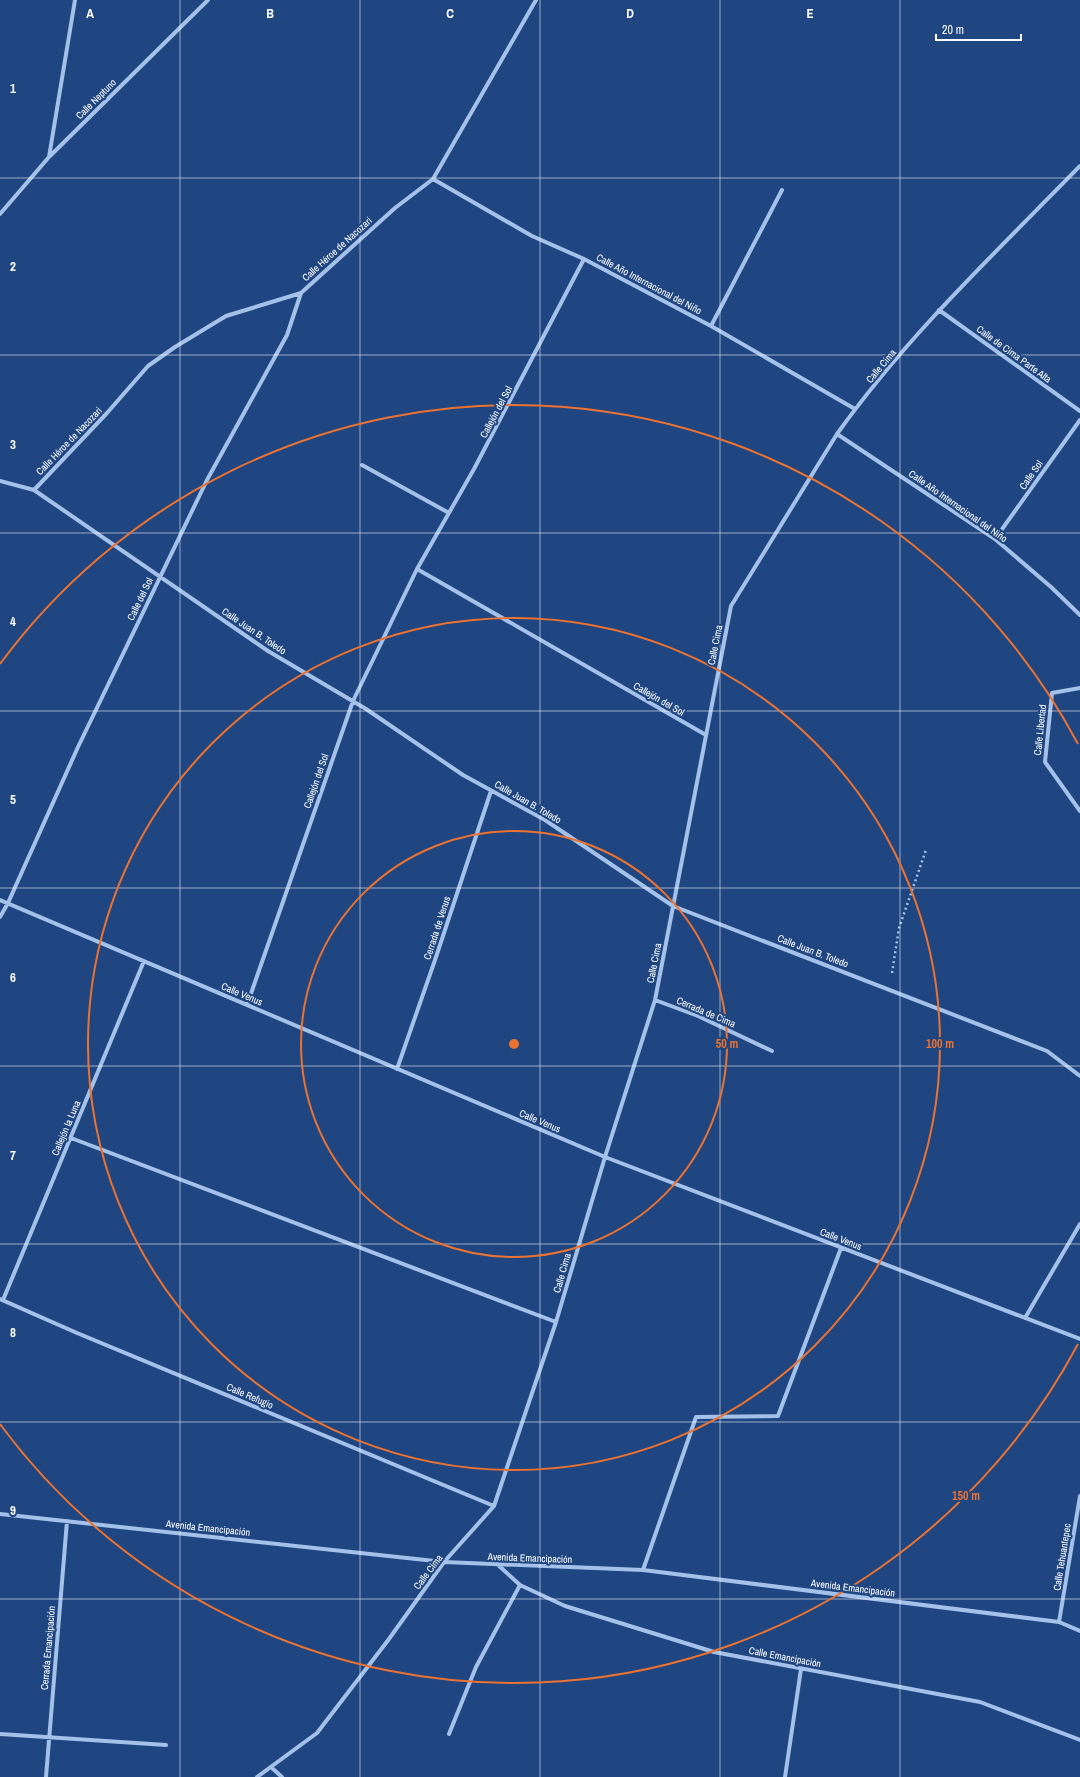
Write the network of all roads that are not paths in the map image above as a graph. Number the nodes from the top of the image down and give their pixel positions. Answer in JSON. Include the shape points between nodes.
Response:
{"nodes":[{"id":1,"x":75,"y":0,"type":"edge"},
{"id":2,"x":208,"y":0,"type":"edge"},
{"id":3,"x":536,"y":0,"type":"edge"},
{"id":4,"x":49,"y":157,"type":"junction"},
{"id":5,"x":1080,"y":166,"type":"edge"},
{"id":6,"x":433,"y":179,"type":"junction"},
{"id":7,"x":782,"y":190,"type":"dead end"},
{"id":8,"x":0,"y":214,"type":"edge"},
{"id":9,"x":584,"y":259,"type":"junction"},
{"id":10,"x":301,"y":293,"type":"junction"},
{"id":11,"x":939,"y":310,"type":"junction"},
{"id":12,"x":712,"y":326,"type":"junction"},
{"id":13,"x":855,"y":409,"type":"junction"},
{"id":14,"x":1080,"y":410,"type":"edge"},
{"id":15,"x":1080,"y":420,"type":"edge"},
{"id":16,"x":838,"y":434,"type":"junction"},
{"id":17,"x":362,"y":465,"type":"dead end"},
{"id":18,"x":0,"y":481,"type":"edge"},
{"id":19,"x":34,"y":490,"type":"junction"},
{"id":20,"x":450,"y":513,"type":"junction"},
{"id":21,"x":995,"y":540,"type":"junction"},
{"id":22,"x":417,"y":569,"type":"junction"},
{"id":23,"x":160,"y":577,"type":"junction"},
{"id":24,"x":1080,"y":615,"type":"edge"},
{"id":25,"x":1080,"y":688,"type":"edge"},
{"id":26,"x":353,"y":701,"type":"junction"},
{"id":27,"x":706,"y":736,"type":"junction"},
{"id":28,"x":491,"y":791,"type":"junction"},
{"id":29,"x":1080,"y":810,"type":"edge"},
{"id":30,"x":0,"y":900,"type":"edge"},
{"id":31,"x":8,"y":903,"type":"junction"},
{"id":32,"x":673,"y":906,"type":"junction"},
{"id":33,"x":0,"y":917,"type":"edge"},
{"id":34,"x":144,"y":961,"type":"junction"},
{"id":35,"x":655,"y":1000,"type":"junction"},
{"id":36,"x":247,"y":1005,"type":"junction"},
{"id":37,"x":772,"y":1051,"type":"dead end"},
{"id":38,"x":397,"y":1069,"type":"junction"},
{"id":39,"x":1080,"y":1076,"type":"edge"},
{"id":40,"x":71,"y":1138,"type":"junction"},
{"id":41,"x":605,"y":1157,"type":"junction"},
{"id":42,"x":1080,"y":1224,"type":"edge"},
{"id":43,"x":841,"y":1248,"type":"junction"},
{"id":44,"x":1,"y":1300,"type":"edge"},
{"id":45,"x":1025,"y":1318,"type":"junction"},
{"id":46,"x":556,"y":1322,"type":"junction"},
{"id":47,"x":1080,"y":1339,"type":"edge"},
{"id":48,"x":1080,"y":1496,"type":"edge"},
{"id":49,"x":494,"y":1506,"type":"junction"},
{"id":50,"x":0,"y":1514,"type":"edge"},
{"id":51,"x":67,"y":1521,"type":"junction"},
{"id":52,"x":444,"y":1562,"type":"junction"},
{"id":53,"x":498,"y":1565,"type":"junction"},
{"id":54,"x":643,"y":1570,"type":"junction"},
{"id":55,"x":520,"y":1585,"type":"junction"},
{"id":56,"x":1060,"y":1622,"type":"junction"},
{"id":57,"x":1080,"y":1631,"type":"edge"},
{"id":58,"x":801,"y":1669,"type":"junction"},
{"id":59,"x":0,"y":1734,"type":"edge"},
{"id":60,"x":450,"y":1734,"type":"dead end"},
{"id":61,"x":49,"y":1738,"type":"junction"},
{"id":62,"x":1080,"y":1740,"type":"edge"},
{"id":63,"x":166,"y":1745,"type":"dead end"},
{"id":64,"x":272,"y":1768,"type":"junction"},
{"id":65,"x":46,"y":1777,"type":"edge"},
{"id":66,"x":257,"y":1777,"type":"edge"},
{"id":67,"x":282,"y":1777,"type":"edge"},
{"id":68,"x":785,"y":1777,"type":"edge"}],
"edges":[{"from":1,"to":4,"type":"street"},
{"from":2,"to":4,"type":"street","name":"Calle Neptuno"},
{"from":3,"to":6,"type":"street","name":"Calle Héroe de Nacozari"},
{"from":4,"to":8,"type":"street","name":"Calle Neptuno"},
{"from":5,"to":11,"type":"street","name":"Calle Cima"},
{"from":6,"to":9,"type":"street","name":"Calle Año Internacional del Niño","via":[[532,236]]},
{"from":6,"to":10,"type":"street","name":"Calle Héroe de Nacozari","via":[[395,208]]},
{"from":7,"to":12,"type":"street"},
{"from":9,"to":12,"type":"street","name":"Calle Año Internacional del Niño"},
{"from":9,"to":20,"type":"street","name":"Callejón del Sol"},
{"from":10,"to":19,"type":"street","name":"Calle Héroe de Nacozari","via":[[226,316],[148,366]]},
{"from":10,"to":23,"type":"street","name":"Calle del Sol","via":[[287,335],[207,480]]},
{"from":11,"to":13,"type":"street","name":"Calle Cima"},
{"from":11,"to":14,"type":"street","name":"Calle de Cima Parte Alta"},
{"from":12,"to":13,"type":"street","name":"Calle Año Internacional del Niño"},
{"from":13,"to":16,"type":"street","name":"Calle Cima"},
{"from":15,"to":21,"type":"street","name":"Calle Sol"},
{"from":16,"to":21,"type":"street","name":"Calle Año Internacional del Niño"},
{"from":16,"to":27,"type":"street","name":"Calle Cima","via":[[731,606]]},
{"from":17,"to":20,"type":"street"},
{"from":18,"to":19,"type":"street","name":"Calle Juan B. Toledo"},
{"from":19,"to":23,"type":"street","name":"Calle Juan B. Toledo"},
{"from":20,"to":22,"type":"street","name":"Callejón del Sol"},
{"from":21,"to":24,"type":"street","name":"Calle Año Internacional del Niño"},
{"from":22,"to":26,"type":"street","name":"Callejón del Sol"},
{"from":22,"to":27,"type":"street","name":"Callejón del Sol"},
{"from":23,"to":26,"type":"street","name":"Calle Juan B. Toledo","via":[[268,651]]},
{"from":23,"to":31,"type":"street","name":"Calle del Sol","via":[[78,747]]},
{"from":25,"to":29,"type":"street","name":"Calle Libertad","via":[[1052,693],[1045,762]]},
{"from":26,"to":28,"type":"street","name":"Calle Juan B. Toledo"},
{"from":26,"to":36,"type":"street","name":"Callejón del Sol"},
{"from":27,"to":32,"type":"street","name":"Calle Cima"},
{"from":28,"to":32,"type":"street","name":"Calle Juan B. Toledo","via":[[551,824]]},
{"from":28,"to":38,"type":"street","name":"Cerrada de Venus"},
{"from":30,"to":31,"type":"street","name":"Calle Venus"},
{"from":31,"to":33,"type":"street","name":"Calle del Sol"},
{"from":31,"to":34,"type":"street","name":"Calle Venus"},
{"from":32,"to":35,"type":"street","name":"Calle Cima"},
{"from":32,"to":39,"type":"street","name":"Calle Juan B. Toledo","via":[[1047,1051]]},
{"from":34,"to":36,"type":"street","name":"Calle Venus"},
{"from":34,"to":40,"type":"street","name":"Callejón la Luna"},
{"from":35,"to":37,"type":"street","name":"Cerrada de Cima","via":[[698,1016]]},
{"from":35,"to":41,"type":"street","name":"Calle Cima"},
{"from":36,"to":38,"type":"street","name":"Calle Venus"},
{"from":38,"to":41,"type":"street","name":"Calle Venus"},
{"from":40,"to":44,"type":"street","name":"Callejón la Luna"},
{"from":40,"to":46,"type":"street"},
{"from":41,"to":43,"type":"street","name":"Calle Venus"},
{"from":41,"to":46,"type":"street","name":"Calle Cima"},
{"from":42,"to":45,"type":"street"},
{"from":43,"to":45,"type":"street","name":"Calle Venus"},
{"from":43,"to":54,"type":"street","via":[[778,1416],[696,1417]]},
{"from":44,"to":49,"type":"street","name":"Calle Refugio"},
{"from":45,"to":47,"type":"street","name":"Calle Venus"},
{"from":46,"to":49,"type":"street","name":"Calle Cima"},
{"from":48,"to":56,"type":"street","name":"Calle Tehuantepec"},
{"from":49,"to":52,"type":"street","name":"Calle Cima"},
{"from":50,"to":51,"type":"street","name":"Avenida Emancipación"},
{"from":51,"to":52,"type":"street","name":"Avenida Emancipación"},
{"from":51,"to":61,"type":"street","name":"Cerrada Emancipación"},
{"from":52,"to":53,"type":"street","name":"Avenida Emancipación"},
{"from":52,"to":64,"type":"street","name":"Calle Cima","via":[[317,1733]]},
{"from":53,"to":54,"type":"street","name":"Avenida Emancipación"},
{"from":53,"to":55,"type":"street","name":"Calle Emancipación"},
{"from":54,"to":56,"type":"street","name":"Avenida Emancipación"},
{"from":55,"to":58,"type":"street","name":"Calle Emancipación","via":[[565,1606],[714,1652]]},
{"from":55,"to":60,"type":"street","via":[[476,1667]]},
{"from":56,"to":57,"type":"street","name":"Avenida Emancipación"},
{"from":58,"to":62,"type":"street","name":"Calle Emancipación","via":[[980,1702]]},
{"from":58,"to":68,"type":"street"},
{"from":59,"to":61,"type":"street"},
{"from":61,"to":63,"type":"street"},
{"from":61,"to":65,"type":"street","name":"Cerrada Emancipación"},
{"from":64,"to":66,"type":"street","name":"Calle Cima"},
{"from":64,"to":67,"type":"street"}]}
